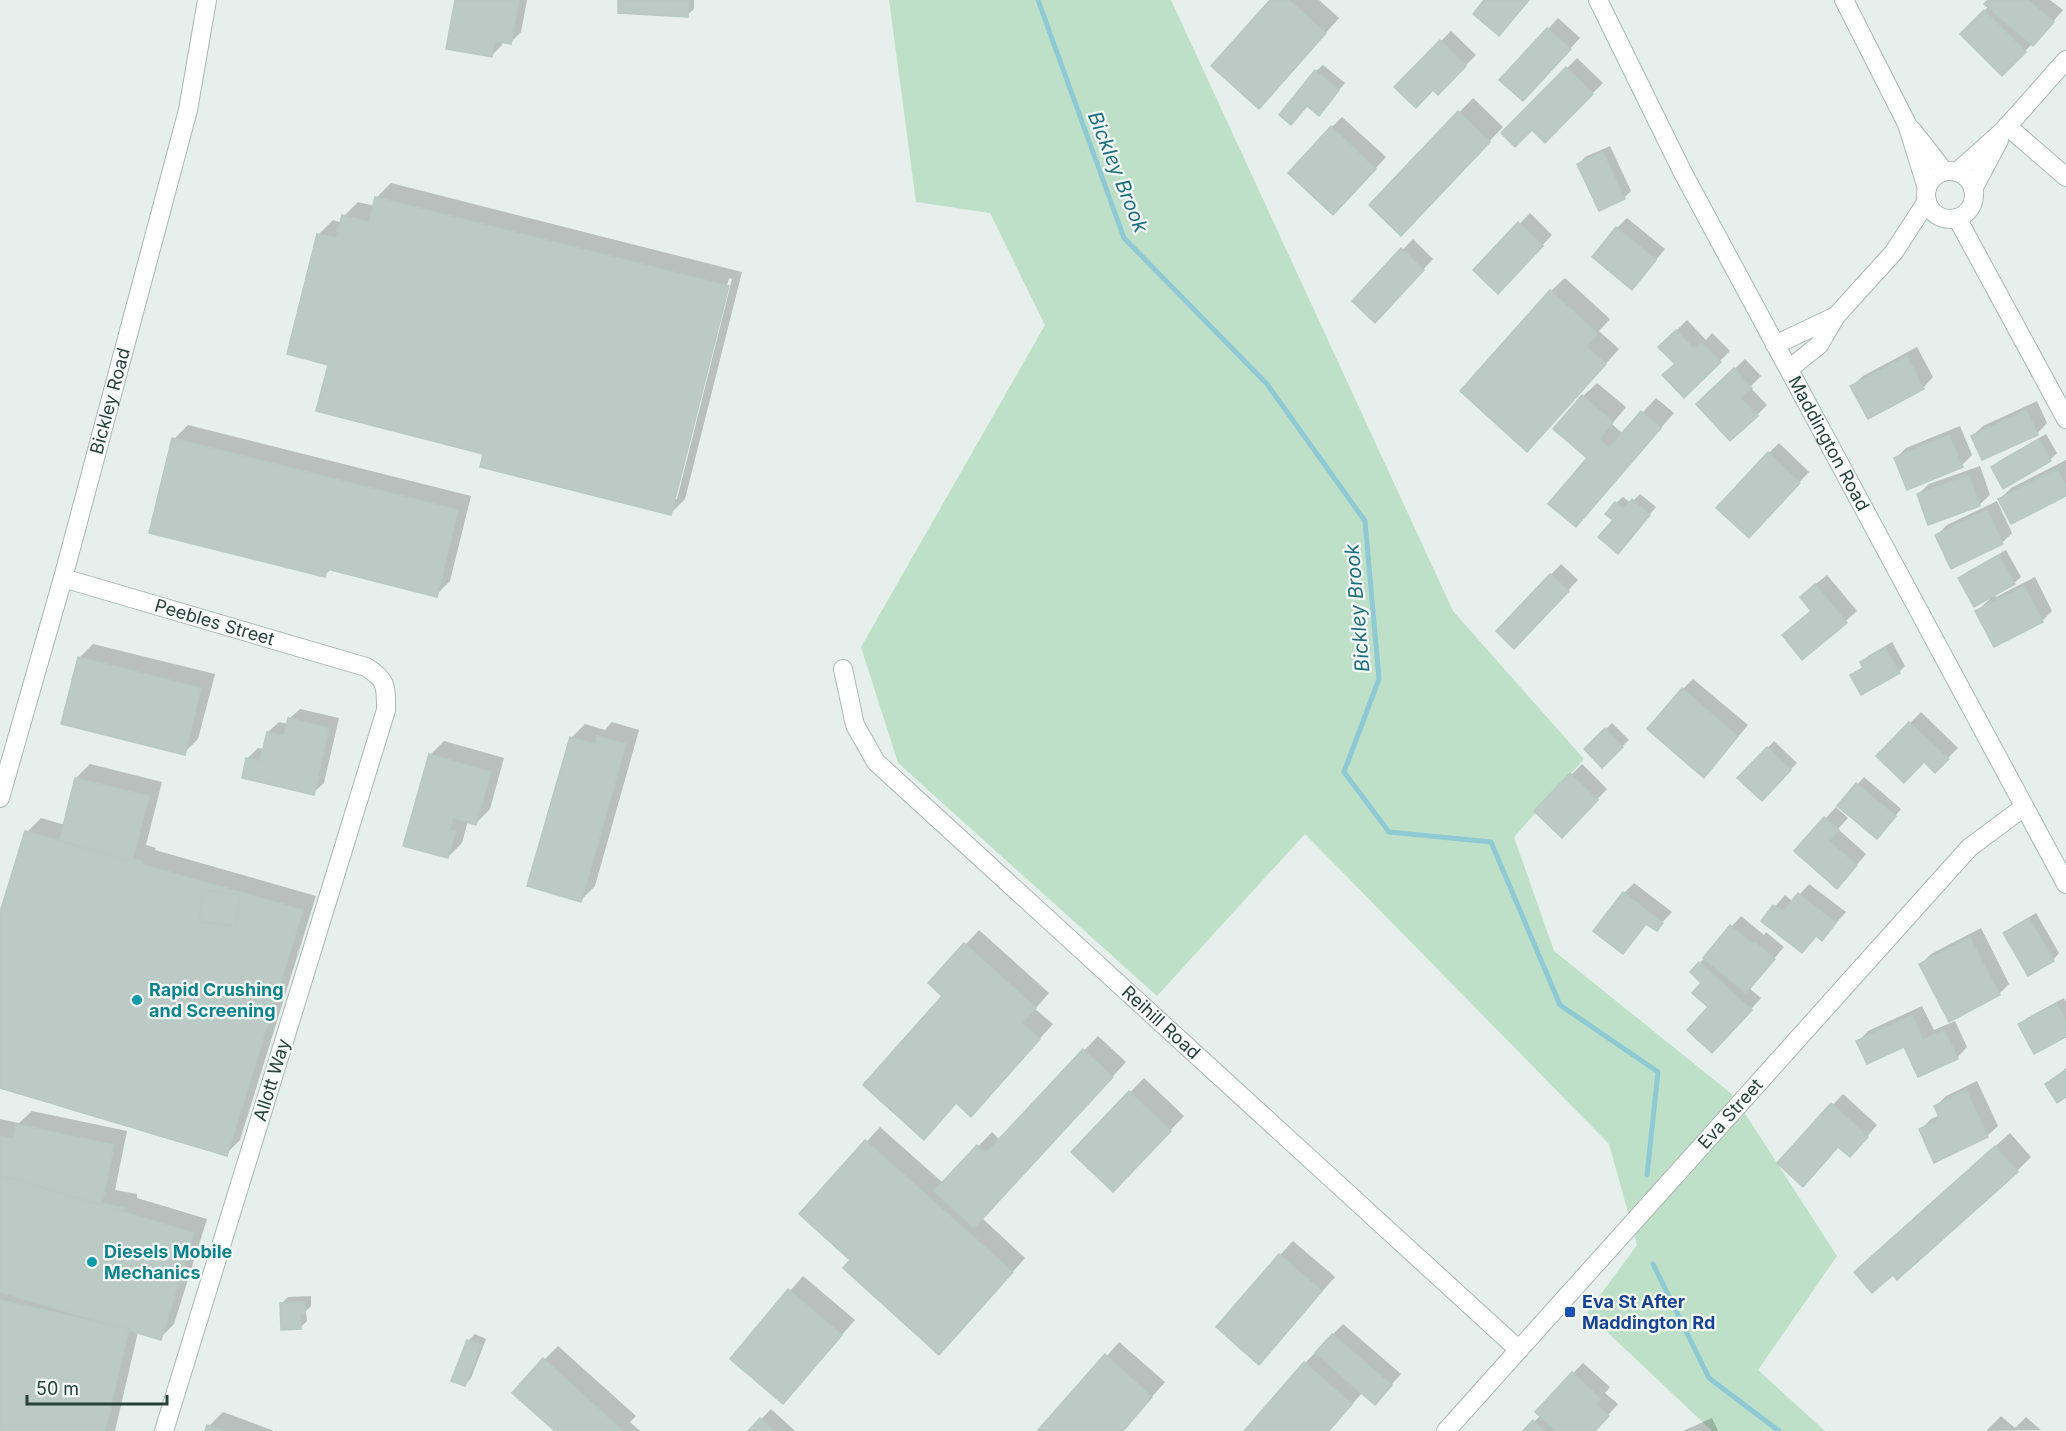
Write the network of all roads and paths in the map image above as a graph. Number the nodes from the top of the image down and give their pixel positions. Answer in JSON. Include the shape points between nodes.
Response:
{"nodes":[{"id":1,"x":207,"y":0,"type":"edge"},
{"id":2,"x":1598,"y":0,"type":"edge"},
{"id":3,"x":1844,"y":0,"type":"edge"},
{"id":4,"x":2066,"y":60,"type":"edge"},
{"id":5,"x":1907,"y":124,"type":"junction"},
{"id":6,"x":2006,"y":128,"type":"junction"},
{"id":7,"x":1951,"y":172,"type":"junction"},
{"id":8,"x":2066,"y":177,"type":"edge"},
{"id":9,"x":1973,"y":189,"type":"junction"},
{"id":10,"x":1927,"y":195,"type":"junction"},
{"id":11,"x":1955,"y":214,"type":"junction"},
{"id":12,"x":1894,"y":252,"type":"junction"},
{"id":13,"x":1836,"y":316,"type":"junction"},
{"id":14,"x":1775,"y":345,"type":"junction"},
{"id":15,"x":1789,"y":369,"type":"junction"},
{"id":16,"x":2066,"y":419,"type":"edge"},
{"id":17,"x":63,"y":578,"type":"junction"},
{"id":18,"x":366,"y":667,"type":"joint"},
{"id":19,"x":843,"y":669,"type":"dead end"},
{"id":20,"x":0,"y":798,"type":"edge"},
{"id":21,"x":2025,"y":807,"type":"junction"},
{"id":22,"x":2066,"y":884,"type":"edge"},
{"id":23,"x":1519,"y":1350,"type":"junction"},
{"id":24,"x":164,"y":1431,"type":"edge"},
{"id":25,"x":1446,"y":1431,"type":"edge"}],
"edges":[{"from":1,"to":17,"type":"street","name":"Bickley Road","via":[[188,110]]},
{"from":2,"to":14,"type":"street","name":"Maddington Road"},
{"from":3,"to":5,"type":"street"},
{"from":4,"to":6,"type":"street"},
{"from":5,"to":7,"type":"street"},
{"from":5,"to":10,"type":"street"},
{"from":6,"to":7,"type":"street"},
{"from":6,"to":8,"type":"street"},
{"from":6,"to":9,"type":"street"},
{"from":7,"to":9,"type":"street","via":[[1964,175]]},
{"from":7,"to":10,"type":"street","via":[[1930,180]]},
{"from":9,"to":11,"type":"street","via":[[1974,199]]},
{"from":10,"to":11,"type":"street","via":[[1933,213]]},
{"from":10,"to":12,"type":"street"},
{"from":11,"to":12,"type":"street"},
{"from":11,"to":16,"type":"street"},
{"from":12,"to":13,"type":"street"},
{"from":13,"to":14,"type":"street"},
{"from":13,"to":15,"type":"street","via":[[1818,345]]},
{"from":14,"to":15,"type":"street","name":"Maddington Road"},
{"from":15,"to":21,"type":"street","name":"Maddington Road"},
{"from":17,"to":18,"type":"street","name":"Peebles Street"},
{"from":17,"to":20,"type":"street","name":"Bickley Road"},
{"from":18,"to":24,"type":"street","name":"Allott Way","via":[[379,675],[386,688],[386,710]]},
{"from":19,"to":23,"type":"street","name":"Reihill Road","via":[[855,725],[876,762]]},
{"from":21,"to":22,"type":"street","name":"Maddington Road"},
{"from":21,"to":23,"type":"street","name":"Eva Street","via":[[1968,848]]},
{"from":23,"to":25,"type":"street","name":"Eva Street"}]}
